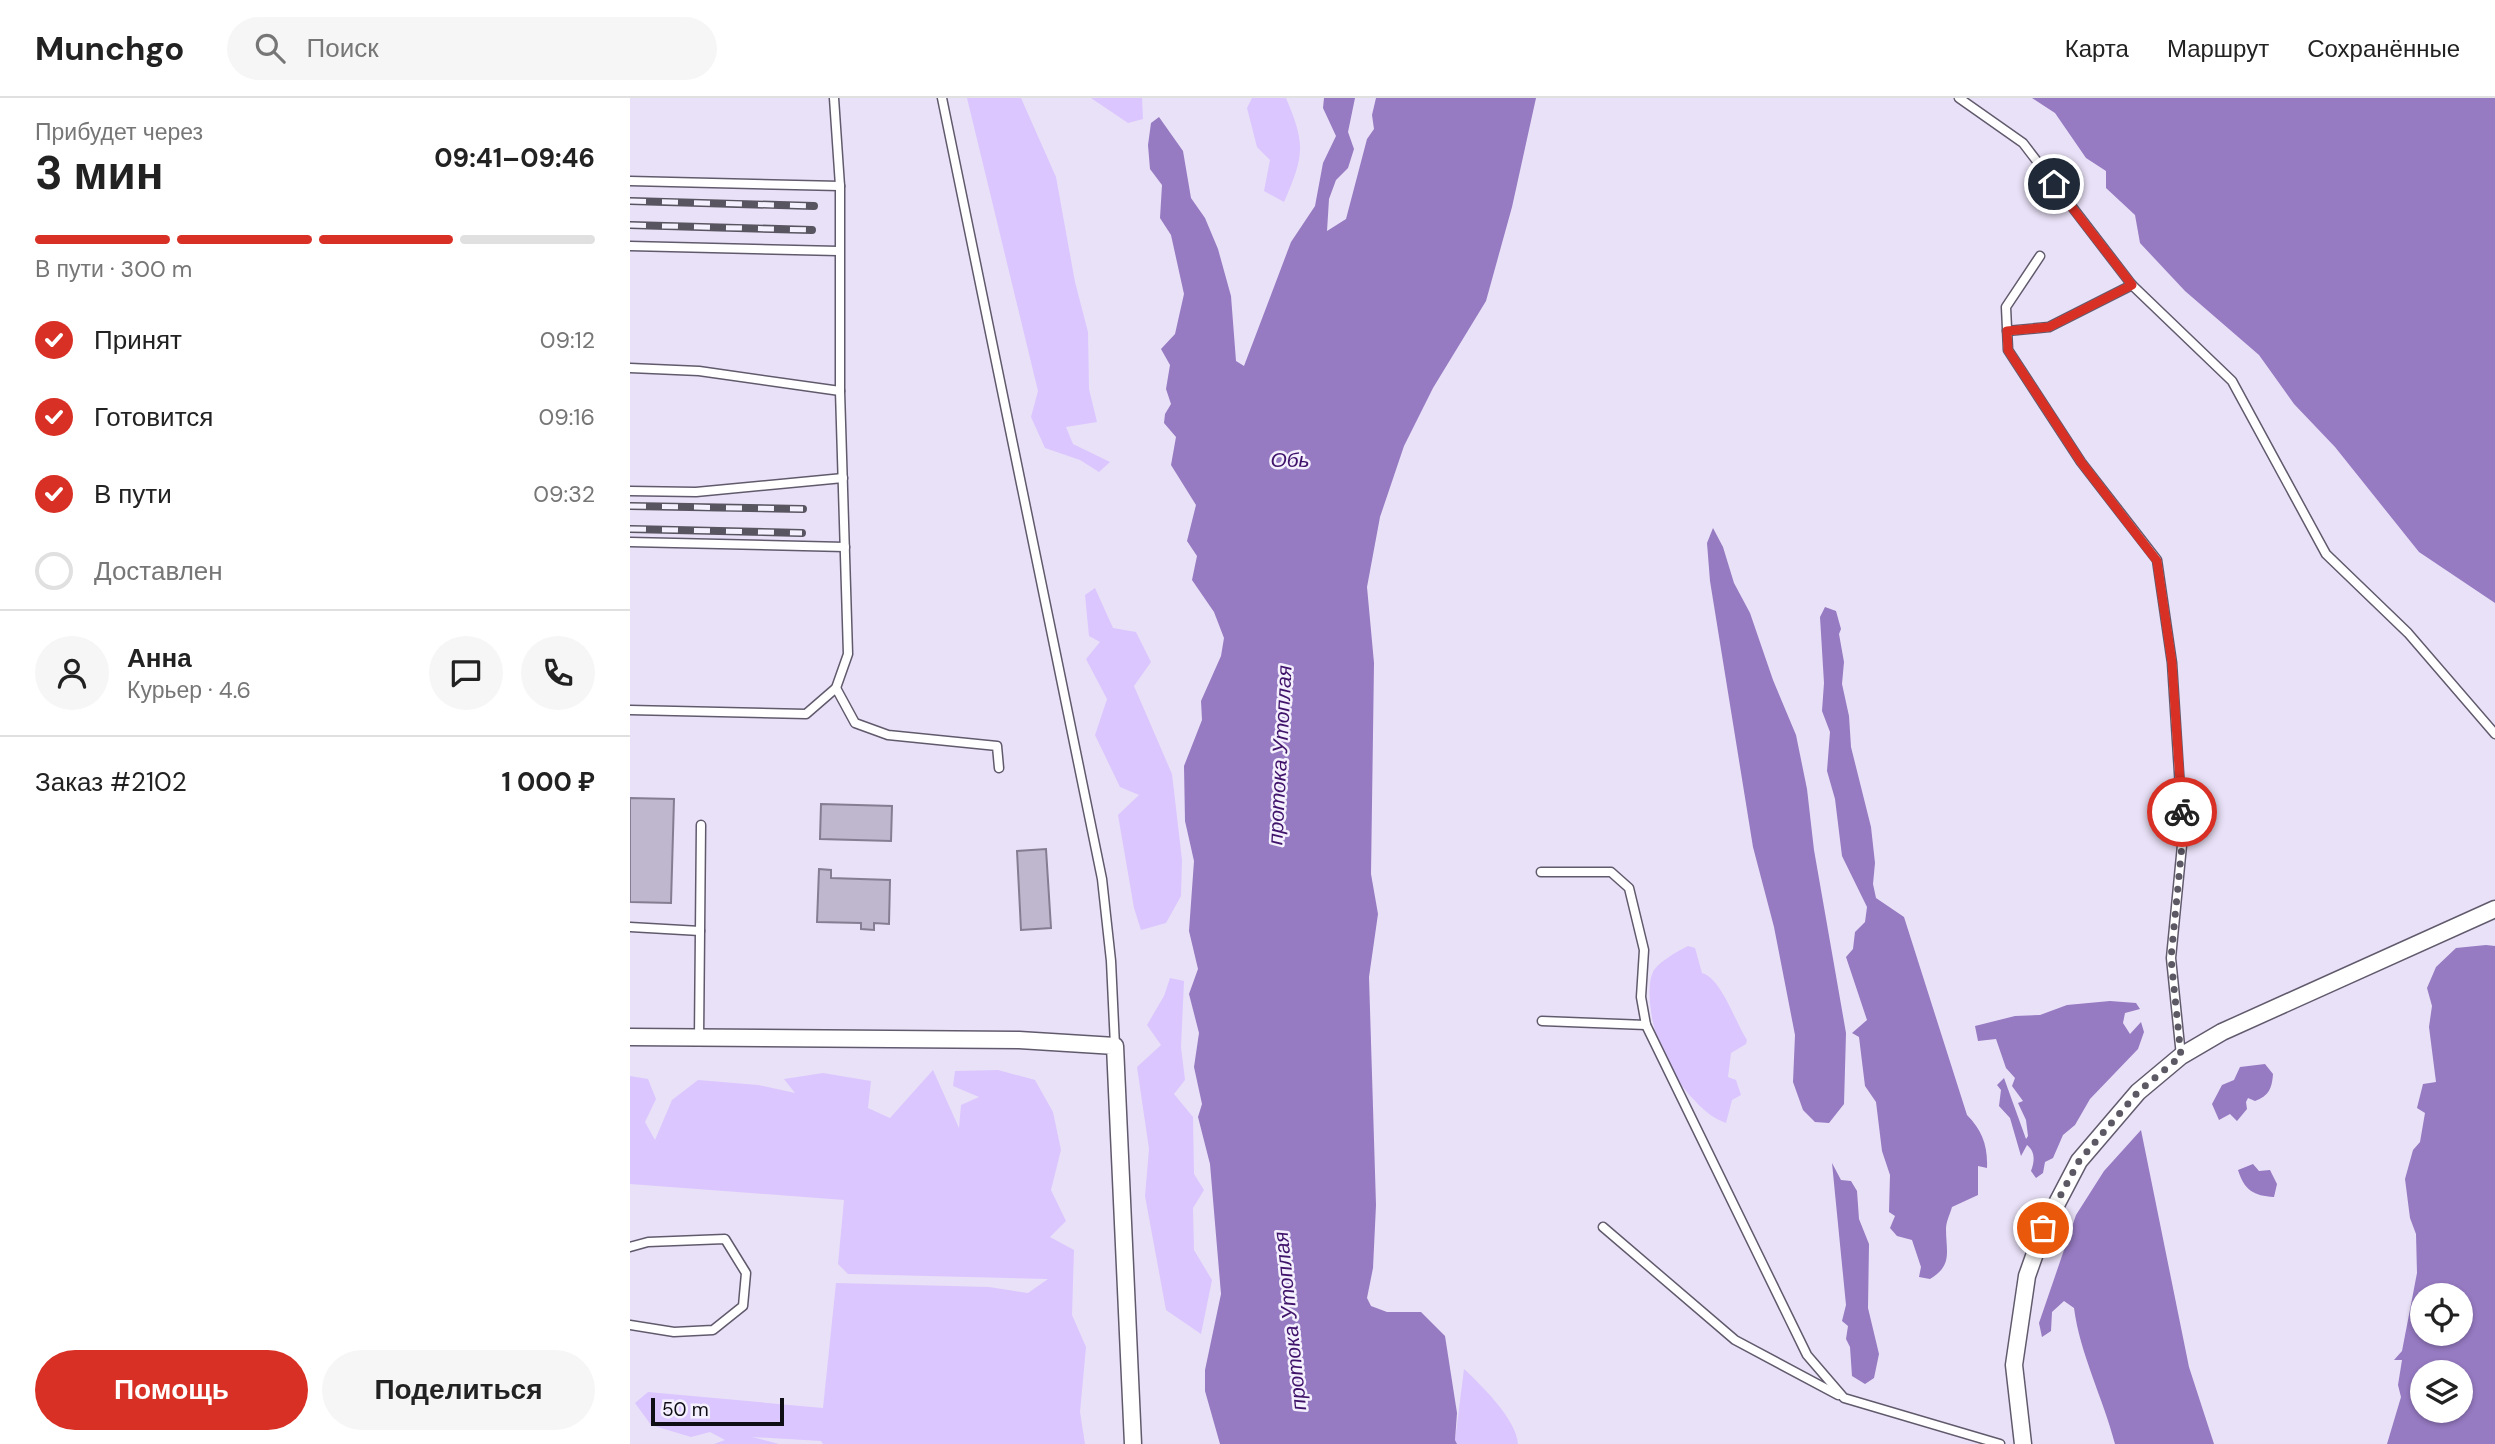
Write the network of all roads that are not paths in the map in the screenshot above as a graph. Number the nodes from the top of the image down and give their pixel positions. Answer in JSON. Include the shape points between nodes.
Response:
{"nodes":[{"id":1,"x":834,"y":98,"type":"edge"},
{"id":2,"x":942,"y":98,"type":"edge"},
{"id":3,"x":1959,"y":98,"type":"edge"},
{"id":4,"x":630,"y":181,"type":"edge"},
{"id":5,"x":841,"y":186,"type":"junction"},
{"id":6,"x":630,"y":246,"type":"edge"},
{"id":7,"x":838,"y":251,"type":"junction"},
{"id":8,"x":2040,"y":256,"type":"dead end"},
{"id":9,"x":2132,"y":285,"type":"junction"},
{"id":10,"x":2007,"y":331,"type":"junction"},
{"id":11,"x":630,"y":368,"type":"edge"},
{"id":12,"x":839,"y":391,"type":"junction"},
{"id":13,"x":843,"y":478,"type":"junction"},
{"id":14,"x":630,"y":491,"type":"edge"},
{"id":15,"x":630,"y":542,"type":"edge"},
{"id":16,"x":845,"y":547,"type":"junction"},
{"id":17,"x":836,"y":688,"type":"junction"},
{"id":18,"x":630,"y":710,"type":"edge"},
{"id":19,"x":2495,"y":734,"type":"edge"},
{"id":20,"x":999,"y":768,"type":"dead end"},
{"id":21,"x":701,"y":825,"type":"dead end"},
{"id":22,"x":1541,"y":872,"type":"dead end"},
{"id":23,"x":2495,"y":909,"type":"edge"},
{"id":24,"x":630,"y":927,"type":"edge"},
{"id":25,"x":700,"y":930,"type":"junction"},
{"id":26,"x":1542,"y":1021,"type":"dead end"},
{"id":27,"x":1646,"y":1025,"type":"junction"},
{"id":28,"x":630,"y":1037,"type":"edge"},
{"id":29,"x":699,"y":1038,"type":"junction"},
{"id":30,"x":1115,"y":1046,"type":"junction"},
{"id":31,"x":2181,"y":1056,"type":"junction"},
{"id":32,"x":1603,"y":1227,"type":"dead end"},
{"id":33,"x":630,"y":1247,"type":"edge"},
{"id":34,"x":630,"y":1325,"type":"edge"},
{"id":35,"x":1844,"y":1398,"type":"junction"},
{"id":36,"x":1133,"y":1444,"type":"edge"},
{"id":37,"x":2000,"y":1444,"type":"edge"},
{"id":38,"x":2023,"y":1444,"type":"edge"}],
"edges":[{"from":1,"to":5,"type":"lane"},
{"from":2,"to":30,"type":"lane","via":[[1102,878]]},
{"from":3,"to":9,"type":"lane","via":[[2023,144]]},
{"from":4,"to":5,"type":"lane"},
{"from":5,"to":7,"type":"lane"},
{"from":6,"to":7,"type":"lane"},
{"from":7,"to":12,"type":"lane"},
{"from":8,"to":10,"type":"lane","via":[[2006,307]]},
{"from":9,"to":10,"type":"lane","via":[[2049,327]]},
{"from":9,"to":19,"type":"lane","via":[[2232,381],[2326,554],[2408,633]]},
{"from":10,"to":31,"type":"lane","via":[[2008,350],[2081,462],[2157,561],[2172,663],[2183,835],[2171,958]]},
{"from":11,"to":12,"type":"lane","via":[[699,371]]},
{"from":12,"to":13,"type":"lane"},
{"from":13,"to":14,"type":"lane","via":[[696,492]]},
{"from":13,"to":16,"type":"lane"},
{"from":15,"to":16,"type":"lane"},
{"from":16,"to":17,"type":"lane","via":[[848,654]]},
{"from":17,"to":18,"type":"lane","via":[[806,714]]},
{"from":17,"to":20,"type":"lane","via":[[855,723],[888,735],[997,746]]},
{"from":21,"to":25,"type":"lane"},
{"from":22,"to":27,"type":"lane","via":[[1611,872],[1629,888],[1644,950],[1641,997]]},
{"from":23,"to":31,"type":"street","via":[[2222,1032]]},
{"from":24,"to":25,"type":"lane"},
{"from":25,"to":29,"type":"lane"},
{"from":26,"to":27,"type":"lane"},
{"from":27,"to":35,"type":"lane","via":[[1807,1355]]},
{"from":28,"to":29,"type":"street"},
{"from":29,"to":30,"type":"street","via":[[1019,1040]]},
{"from":30,"to":36,"type":"street"},
{"from":31,"to":38,"type":"street","via":[[2138,1092],[2079,1161],[2043,1228],[2027,1276],[2014,1365]]},
{"from":32,"to":35,"type":"lane","via":[[1735,1340]]},
{"from":33,"to":34,"type":"lane","via":[[725,1239],[746,1273],[743,1306],[713,1330],[674,1332]]},
{"from":35,"to":37,"type":"lane"}]}
